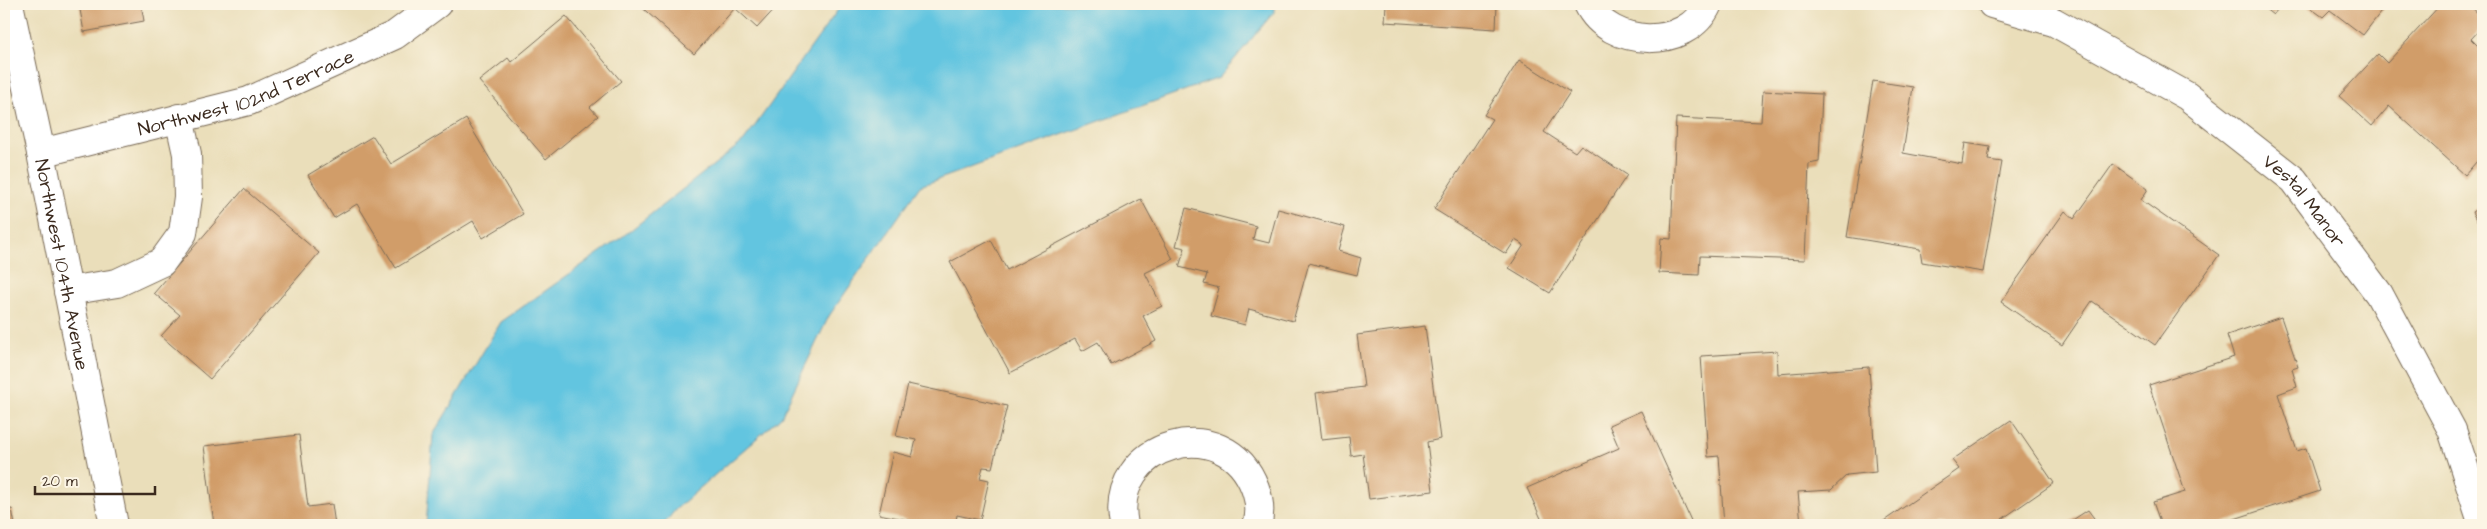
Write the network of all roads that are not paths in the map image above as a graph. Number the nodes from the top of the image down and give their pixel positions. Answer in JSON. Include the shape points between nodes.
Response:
{"nodes":[{"id":1,"x":9,"y":4,"type":"edge"},
{"id":2,"x":437,"y":4,"type":"edge"},
{"id":3,"x":1588,"y":4,"type":"edge"},
{"id":4,"x":1708,"y":4,"type":"edge"},
{"id":5,"x":1992,"y":4,"type":"edge"},
{"id":6,"x":179,"y":118,"type":"junction"},
{"id":7,"x":41,"y":153,"type":"junction"},
{"id":8,"x":68,"y":291,"type":"junction"},
{"id":9,"x":114,"y":525,"type":"edge"},
{"id":10,"x":1124,"y":525,"type":"edge"},
{"id":11,"x":1257,"y":525,"type":"edge"},
{"id":12,"x":2483,"y":525,"type":"edge"}],
"edges":[{"from":1,"to":7,"type":"street","name":"Northwest 104th Avenue"},
{"from":2,"to":6,"type":"street","name":"Northwest 102nd Terrace","via":[[395,35],[249,101]]},
{"from":3,"to":4,"type":"street","via":[[1604,24],[1625,35],[1648,39],[1670,35],[1690,24]]},
{"from":5,"to":12,"type":"street","name":"Vestal Manor","via":[[2054,22],[2187,96],[2294,180],[2380,294],[2452,430]]},
{"from":6,"to":7,"type":"street","name":"Northwest 102nd Terrace"},
{"from":6,"to":8,"type":"street","via":[[187,154],[188,197],[183,233],[162,262],[117,283]]},
{"from":7,"to":8,"type":"street","name":"Northwest 104th Avenue"},
{"from":8,"to":9,"type":"street","name":"Northwest 104th Avenue"},
{"from":10,"to":11,"type":"street","via":[[1124,490],[1135,469],[1152,453],[1174,444],[1198,442],[1218,447],[1237,460],[1251,476],[1258,497]]}]}
